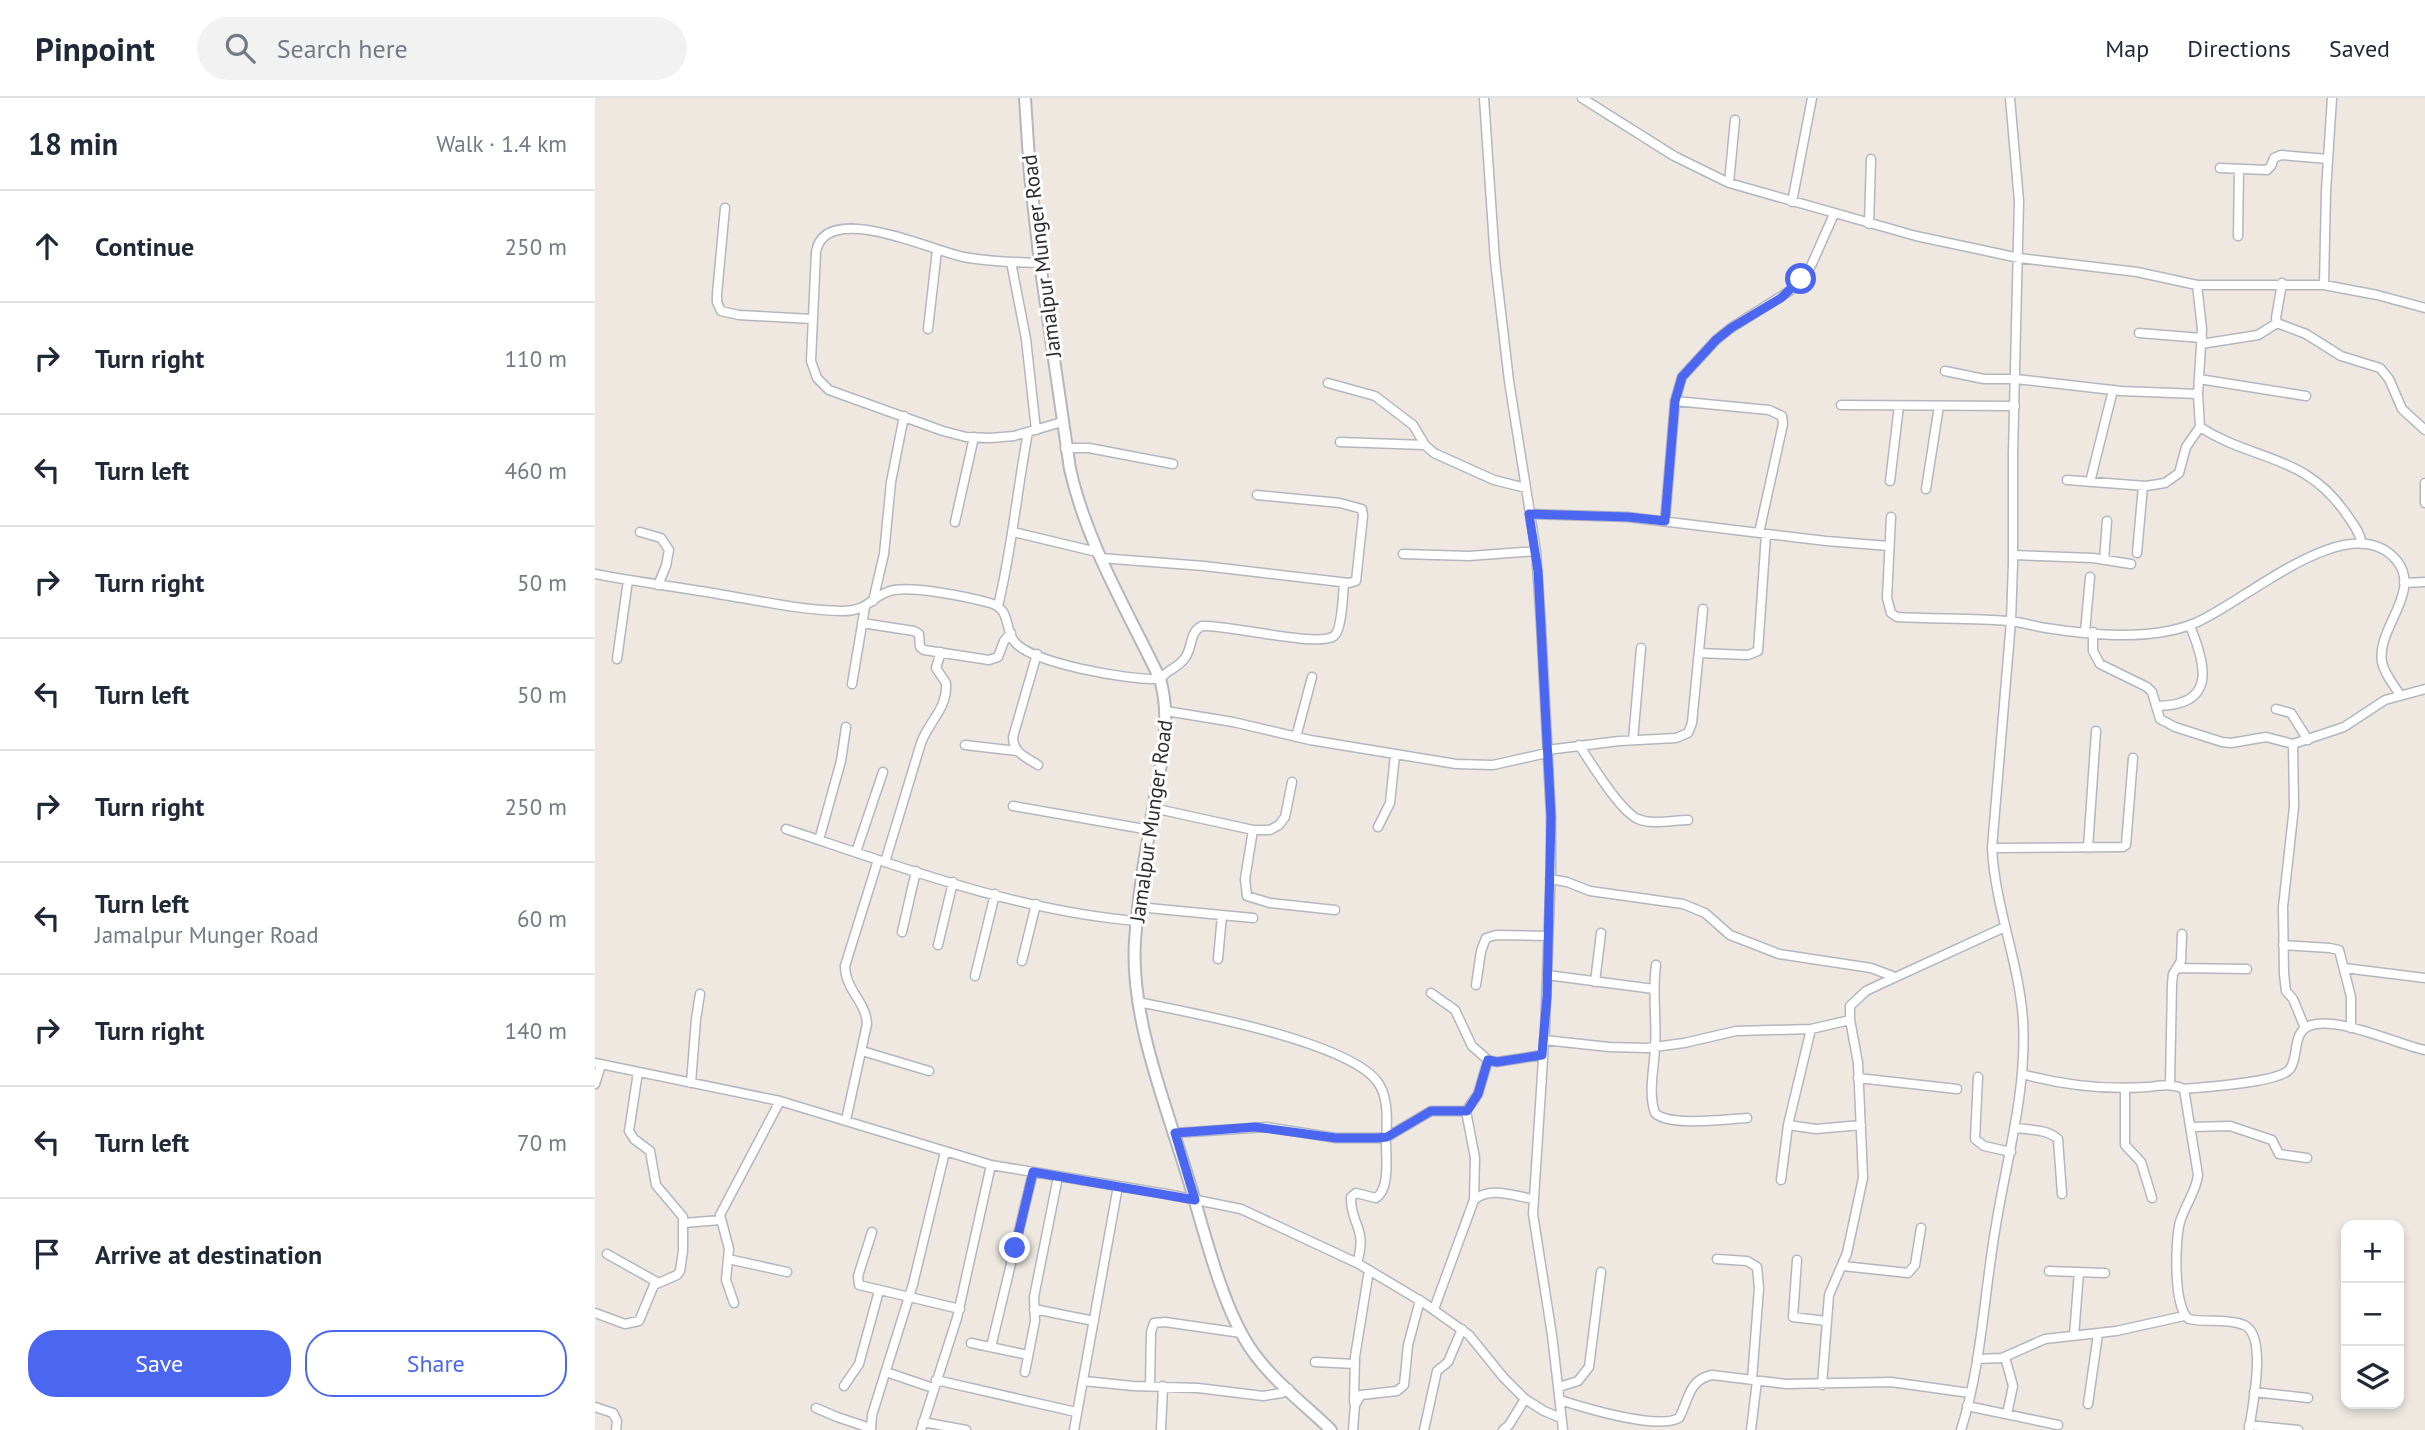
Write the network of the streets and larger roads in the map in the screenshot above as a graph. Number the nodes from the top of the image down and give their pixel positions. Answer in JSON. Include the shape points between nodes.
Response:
{"nodes":[{"id":1,"x":1025,"y":98,"type":"edge"},
{"id":2,"x":1484,"y":98,"type":"edge"},
{"id":3,"x":1582,"y":98,"type":"edge"},
{"id":4,"x":1812,"y":98,"type":"edge"},
{"id":5,"x":2010,"y":98,"type":"edge"},
{"id":6,"x":2332,"y":98,"type":"edge"},
{"id":7,"x":1595,"y":102,"type":"edge"},
{"id":8,"x":1735,"y":120,"type":"dead end"},
{"id":9,"x":1871,"y":159,"type":"dead end"},
{"id":10,"x":2328,"y":159,"type":"junction"},
{"id":11,"x":2220,"y":168,"type":"dead end"},
{"id":12,"x":2239,"y":169,"type":"junction"},
{"id":13,"x":1729,"y":183,"type":"junction"},
{"id":14,"x":1792,"y":202,"type":"junction"},
{"id":15,"x":725,"y":208,"type":"dead end"},
{"id":16,"x":1834,"y":214,"type":"junction"},
{"id":17,"x":1869,"y":224,"type":"junction"},
{"id":18,"x":2238,"y":236,"type":"dead end"},
{"id":19,"x":937,"y":250,"type":"junction"},
{"id":20,"x":2019,"y":258,"type":"junction"},
{"id":21,"x":1011,"y":262,"type":"junction"},
{"id":22,"x":1040,"y":263,"type":"junction"},
{"id":23,"x":2282,"y":283,"type":"junction"},
{"id":24,"x":2197,"y":285,"type":"junction"},
{"id":25,"x":2324,"y":285,"type":"junction"},
{"id":26,"x":2425,"y":308,"type":"edge"},
{"id":27,"x":812,"y":319,"type":"junction"},
{"id":28,"x":2277,"y":323,"type":"junction"},
{"id":29,"x":928,"y":329,"type":"dead end"},
{"id":30,"x":2139,"y":333,"type":"dead end"},
{"id":31,"x":2201,"y":341,"type":"junction"},
{"id":32,"x":1945,"y":371,"type":"dead end"},
{"id":33,"x":2016,"y":379,"type":"junction"},
{"id":34,"x":2199,"y":379,"type":"junction"},
{"id":35,"x":1328,"y":383,"type":"dead end"},
{"id":36,"x":2113,"y":390,"type":"junction"},
{"id":37,"x":2198,"y":394,"type":"junction"},
{"id":38,"x":2306,"y":396,"type":"dead end"},
{"id":39,"x":1675,"y":401,"type":"junction"},
{"id":40,"x":1841,"y":405,"type":"dead end"},
{"id":41,"x":1899,"y":406,"type":"junction"},
{"id":42,"x":1939,"y":406,"type":"junction"},
{"id":43,"x":2014,"y":406,"type":"junction"},
{"id":44,"x":904,"y":416,"type":"junction"},
{"id":45,"x":1062,"y":422,"type":"junction"},
{"id":46,"x":2200,"y":427,"type":"junction"},
{"id":47,"x":2425,"y":430,"type":"edge"},
{"id":48,"x":1032,"y":431,"type":"junction"},
{"id":49,"x":974,"y":437,"type":"junction"},
{"id":50,"x":1340,"y":442,"type":"dead end"},
{"id":51,"x":1425,"y":445,"type":"junction"},
{"id":52,"x":1065,"y":449,"type":"junction"},
{"id":53,"x":1173,"y":464,"type":"dead end"},
{"id":54,"x":2067,"y":480,"type":"dead end"},
{"id":55,"x":1890,"y":481,"type":"dead end"},
{"id":56,"x":2090,"y":482,"type":"junction"},
{"id":57,"x":2425,"y":483,"type":"edge"},
{"id":58,"x":2143,"y":486,"type":"junction"},
{"id":59,"x":1526,"y":488,"type":"junction"},
{"id":60,"x":1927,"y":489,"type":"dead end"},
{"id":61,"x":1258,"y":495,"type":"dead end"},
{"id":62,"x":2425,"y":503,"type":"edge"},
{"id":63,"x":1529,"y":514,"type":"junction"},
{"id":64,"x":1891,"y":517,"type":"dead end"},
{"id":65,"x":1665,"y":521,"type":"junction"},
{"id":66,"x":2107,"y":521,"type":"dead end"},
{"id":67,"x":955,"y":522,"type":"dead end"},
{"id":68,"x":640,"y":532,"type":"dead end"},
{"id":69,"x":1013,"y":532,"type":"junction"},
{"id":70,"x":1762,"y":533,"type":"junction"},
{"id":71,"x":2362,"y":544,"type":"junction"},
{"id":72,"x":1889,"y":546,"type":"junction"},
{"id":73,"x":1536,"y":551,"type":"junction"},
{"id":74,"x":2137,"y":553,"type":"dead end"},
{"id":75,"x":1403,"y":554,"type":"dead end"},
{"id":76,"x":1098,"y":555,"type":"junction"},
{"id":77,"x":2013,"y":555,"type":"junction"},
{"id":78,"x":2104,"y":560,"type":"junction"},
{"id":79,"x":2131,"y":564,"type":"dead end"},
{"id":80,"x":595,"y":574,"type":"edge"},
{"id":81,"x":2090,"y":577,"type":"dead end"},
{"id":82,"x":628,"y":580,"type":"junction"},
{"id":83,"x":2425,"y":582,"type":"edge"},
{"id":84,"x":1345,"y":583,"type":"junction"},
{"id":85,"x":2404,"y":583,"type":"junction"},
{"id":86,"x":658,"y":585,"type":"junction"},
{"id":87,"x":873,"y":601,"type":"junction"},
{"id":88,"x":998,"y":606,"type":"junction"},
{"id":89,"x":865,"y":607,"type":"junction"},
{"id":90,"x":1703,"y":609,"type":"dead end"},
{"id":91,"x":2011,"y":621,"type":"junction"},
{"id":92,"x":862,"y":623,"type":"junction"},
{"id":93,"x":2190,"y":626,"type":"junction"},
{"id":94,"x":2089,"y":632,"type":"junction"},
{"id":95,"x":1011,"y":634,"type":"junction"},
{"id":96,"x":1641,"y":648,"type":"dead end"},
{"id":97,"x":941,"y":652,"type":"junction"},
{"id":98,"x":1699,"y":653,"type":"junction"},
{"id":99,"x":1037,"y":654,"type":"junction"},
{"id":100,"x":617,"y":659,"type":"dead end"},
{"id":101,"x":1312,"y":677,"type":"dead end"},
{"id":102,"x":1160,"y":679,"type":"junction"},
{"id":103,"x":852,"y":684,"type":"dead end"},
{"id":104,"x":2425,"y":689,"type":"edge"},
{"id":105,"x":2400,"y":695,"type":"junction"},
{"id":106,"x":2157,"y":706,"type":"junction"},
{"id":107,"x":2276,"y":709,"type":"dead end"},
{"id":108,"x":1166,"y":711,"type":"junction"},
{"id":109,"x":846,"y":727,"type":"dead end"},
{"id":110,"x":2097,"y":731,"type":"dead end"},
{"id":111,"x":1296,"y":737,"type":"junction"},
{"id":112,"x":1633,"y":740,"type":"junction"},
{"id":113,"x":2308,"y":740,"type":"junction"},
{"id":114,"x":2294,"y":744,"type":"junction"},
{"id":115,"x":965,"y":745,"type":"dead end"},
{"id":116,"x":1579,"y":746,"type":"junction"},
{"id":117,"x":1017,"y":751,"type":"junction"},
{"id":118,"x":1547,"y":751,"type":"junction"},
{"id":119,"x":1395,"y":755,"type":"junction"},
{"id":120,"x":2133,"y":758,"type":"dead end"},
{"id":121,"x":1038,"y":765,"type":"dead end"},
{"id":122,"x":883,"y":772,"type":"dead end"},
{"id":123,"x":1292,"y":782,"type":"dead end"},
{"id":124,"x":1013,"y":806,"type":"dead end"},
{"id":125,"x":1153,"y":808,"type":"junction"},
{"id":126,"x":1688,"y":820,"type":"dead end"},
{"id":127,"x":1378,"y":827,"type":"dead end"},
{"id":128,"x":786,"y":828,"type":"dead end"},
{"id":129,"x":1150,"y":830,"type":"junction"},
{"id":130,"x":1253,"y":830,"type":"junction"},
{"id":131,"x":819,"y":840,"type":"junction"},
{"id":132,"x":1992,"y":848,"type":"junction"},
{"id":133,"x":2088,"y":848,"type":"junction"},
{"id":134,"x":856,"y":852,"type":"junction"},
{"id":135,"x":882,"y":861,"type":"junction"},
{"id":136,"x":916,"y":871,"type":"junction"},
{"id":137,"x":1550,"y":878,"type":"junction"},
{"id":138,"x":953,"y":882,"type":"junction"},
{"id":139,"x":995,"y":894,"type":"junction"},
{"id":140,"x":1036,"y":904,"type":"junction"},
{"id":141,"x":1138,"y":907,"type":"junction"},
{"id":142,"x":1335,"y":909,"type":"dead end"},
{"id":143,"x":1222,"y":915,"type":"junction"},
{"id":144,"x":1253,"y":918,"type":"dead end"},
{"id":145,"x":1137,"y":921,"type":"junction"},
{"id":146,"x":2005,"y":927,"type":"junction"},
{"id":147,"x":902,"y":932,"type":"dead end"},
{"id":148,"x":1601,"y":933,"type":"dead end"},
{"id":149,"x":2182,"y":934,"type":"dead end"},
{"id":150,"x":1548,"y":936,"type":"junction"},
{"id":151,"x":938,"y":945,"type":"dead end"},
{"id":152,"x":2283,"y":945,"type":"junction"},
{"id":153,"x":1218,"y":959,"type":"dead end"},
{"id":154,"x":1022,"y":961,"type":"dead end"},
{"id":155,"x":1656,"y":965,"type":"dead end"},
{"id":156,"x":2177,"y":968,"type":"junction"},
{"id":157,"x":2344,"y":968,"type":"junction"},
{"id":158,"x":2247,"y":969,"type":"dead end"},
{"id":159,"x":1547,"y":975,"type":"junction"},
{"id":160,"x":975,"y":976,"type":"dead end"},
{"id":161,"x":1895,"y":977,"type":"junction"},
{"id":162,"x":2425,"y":978,"type":"edge"},
{"id":163,"x":1595,"y":982,"type":"junction"},
{"id":164,"x":1476,"y":985,"type":"dead end"},
{"id":165,"x":1654,"y":989,"type":"junction"},
{"id":166,"x":700,"y":993,"type":"dead end"},
{"id":167,"x":1431,"y":993,"type":"dead end"},
{"id":168,"x":1138,"y":1002,"type":"junction"},
{"id":169,"x":1850,"y":1020,"type":"junction"},
{"id":170,"x":2305,"y":1028,"type":"junction"},
{"id":171,"x":2351,"y":1028,"type":"junction"},
{"id":172,"x":1811,"y":1029,"type":"junction"},
{"id":173,"x":1544,"y":1040,"type":"junction"},
{"id":174,"x":1655,"y":1047,"type":"junction"},
{"id":175,"x":2425,"y":1050,"type":"edge"},
{"id":176,"x":862,"y":1051,"type":"junction"},
{"id":177,"x":1542,"y":1055,"type":"junction"},
{"id":178,"x":1488,"y":1060,"type":"junction"},
{"id":179,"x":598,"y":1064,"type":"edge"},
{"id":180,"x":929,"y":1071,"type":"dead end"},
{"id":181,"x":638,"y":1072,"type":"junction"},
{"id":182,"x":2022,"y":1074,"type":"junction"},
{"id":183,"x":1858,"y":1077,"type":"junction"},
{"id":184,"x":1978,"y":1077,"type":"dead end"},
{"id":185,"x":691,"y":1083,"type":"junction"},
{"id":186,"x":595,"y":1084,"type":"edge"},
{"id":187,"x":2170,"y":1085,"type":"junction"},
{"id":188,"x":2125,"y":1088,"type":"junction"},
{"id":189,"x":1957,"y":1089,"type":"dead end"},
{"id":190,"x":2184,"y":1090,"type":"junction"},
{"id":191,"x":780,"y":1101,"type":"junction"},
{"id":192,"x":1467,"y":1111,"type":"junction"},
{"id":193,"x":1747,"y":1118,"type":"dead end"},
{"id":194,"x":846,"y":1120,"type":"junction"},
{"id":195,"x":1788,"y":1125,"type":"junction"},
{"id":196,"x":1861,"y":1125,"type":"junction"},
{"id":197,"x":2191,"y":1127,"type":"junction"},
{"id":198,"x":2016,"y":1128,"type":"junction"},
{"id":199,"x":1175,"y":1133,"type":"junction"},
{"id":200,"x":1387,"y":1137,"type":"junction"},
{"id":201,"x":945,"y":1152,"type":"junction"},
{"id":202,"x":2011,"y":1152,"type":"junction"},
{"id":203,"x":2307,"y":1158,"type":"dead end"},
{"id":204,"x":991,"y":1165,"type":"junction"},
{"id":205,"x":1033,"y":1172,"type":"junction"},
{"id":206,"x":1058,"y":1177,"type":"junction"},
{"id":207,"x":1781,"y":1180,"type":"dead end"},
{"id":208,"x":1118,"y":1186,"type":"junction"},
{"id":209,"x":2062,"y":1194,"type":"dead end"},
{"id":210,"x":2152,"y":1198,"type":"dead end"},
{"id":211,"x":1534,"y":1199,"type":"junction"},
{"id":212,"x":1195,"y":1200,"type":"junction"},
{"id":213,"x":1474,"y":1200,"type":"junction"},
{"id":214,"x":720,"y":1220,"type":"junction"},
{"id":215,"x":684,"y":1223,"type":"junction"},
{"id":216,"x":1921,"y":1228,"type":"dead end"},
{"id":217,"x":872,"y":1232,"type":"dead end"},
{"id":218,"x":607,"y":1254,"type":"dead end"},
{"id":219,"x":728,"y":1259,"type":"junction"},
{"id":220,"x":1717,"y":1259,"type":"dead end"},
{"id":221,"x":1797,"y":1260,"type":"dead end"},
{"id":222,"x":1357,"y":1263,"type":"junction"},
{"id":223,"x":1843,"y":1266,"type":"junction"},
{"id":224,"x":1369,"y":1270,"type":"junction"},
{"id":225,"x":2049,"y":1271,"type":"dead end"},
{"id":226,"x":787,"y":1272,"type":"dead end"},
{"id":227,"x":1601,"y":1272,"type":"dead end"},
{"id":228,"x":2079,"y":1272,"type":"junction"},
{"id":229,"x":2105,"y":1273,"type":"dead end"},
{"id":230,"x":657,"y":1282,"type":"junction"},
{"id":231,"x":879,"y":1291,"type":"junction"},
{"id":232,"x":910,"y":1297,"type":"junction"},
{"id":233,"x":1420,"y":1300,"type":"junction"},
{"id":234,"x":734,"y":1303,"type":"dead end"},
{"id":235,"x":960,"y":1309,"type":"junction"},
{"id":236,"x":1034,"y":1309,"type":"junction"},
{"id":237,"x":1434,"y":1309,"type":"junction"},
{"id":238,"x":595,"y":1313,"type":"edge"},
{"id":239,"x":2184,"y":1316,"type":"junction"},
{"id":240,"x":1094,"y":1321,"type":"junction"},
{"id":241,"x":1826,"y":1321,"type":"junction"},
{"id":242,"x":1462,"y":1329,"type":"junction"},
{"id":243,"x":1241,"y":1333,"type":"junction"},
{"id":244,"x":2098,"y":1334,"type":"junction"},
{"id":245,"x":2074,"y":1336,"type":"junction"},
{"id":246,"x":971,"y":1343,"type":"dead end"},
{"id":247,"x":991,"y":1347,"type":"junction"},
{"id":248,"x":1028,"y":1355,"type":"junction"},
{"id":249,"x":2005,"y":1357,"type":"junction"},
{"id":250,"x":1977,"y":1359,"type":"junction"},
{"id":251,"x":1315,"y":1362,"type":"dead end"},
{"id":252,"x":1355,"y":1364,"type":"junction"},
{"id":253,"x":886,"y":1372,"type":"junction"},
{"id":254,"x":1025,"y":1372,"type":"dead end"},
{"id":255,"x":1084,"y":1381,"type":"junction"},
{"id":256,"x":1755,"y":1381,"type":"junction"},
{"id":257,"x":935,"y":1384,"type":"junction"},
{"id":258,"x":1822,"y":1385,"type":"junction"},
{"id":259,"x":844,"y":1386,"type":"dead end"},
{"id":260,"x":1150,"y":1386,"type":"junction"},
{"id":261,"x":1163,"y":1386,"type":"junction"},
{"id":262,"x":1559,"y":1387,"type":"junction"},
{"id":263,"x":1289,"y":1389,"type":"junction"},
{"id":264,"x":2254,"y":1392,"type":"junction"},
{"id":265,"x":1970,"y":1393,"type":"junction"},
{"id":266,"x":2308,"y":1398,"type":"dead end"},
{"id":267,"x":1525,"y":1399,"type":"junction"},
{"id":268,"x":1560,"y":1400,"type":"junction"},
{"id":269,"x":2088,"y":1404,"type":"dead end"},
{"id":270,"x":1355,"y":1405,"type":"junction"},
{"id":271,"x":1967,"y":1406,"type":"junction"},
{"id":272,"x":595,"y":1407,"type":"edge"},
{"id":273,"x":816,"y":1408,"type":"dead end"},
{"id":274,"x":1076,"y":1412,"type":"junction"},
{"id":275,"x":2007,"y":1414,"type":"junction"},
{"id":276,"x":1561,"y":1418,"type":"junction"},
{"id":277,"x":2058,"y":1425,"type":"dead end"},
{"id":278,"x":851,"y":1426,"type":"edge"},
{"id":279,"x":922,"y":1426,"type":"edge"},
{"id":280,"x":2249,"y":1428,"type":"edge"},
{"id":281,"x":871,"y":1429,"type":"edge"},
{"id":282,"x":616,"y":1430,"type":"edge"},
{"id":283,"x":966,"y":1430,"type":"edge"},
{"id":284,"x":1074,"y":1430,"type":"edge"},
{"id":285,"x":1161,"y":1430,"type":"edge"},
{"id":286,"x":1331,"y":1430,"type":"edge"},
{"id":287,"x":1353,"y":1430,"type":"edge"},
{"id":288,"x":1424,"y":1430,"type":"edge"},
{"id":289,"x":1503,"y":1430,"type":"edge"},
{"id":290,"x":1563,"y":1430,"type":"edge"},
{"id":291,"x":1751,"y":1430,"type":"edge"},
{"id":292,"x":1961,"y":1430,"type":"edge"},
{"id":293,"x":2298,"y":1430,"type":"edge"}],
"edges":[{"from":1,"to":22,"type":"street","name":"Jamalpur Munger Road"},
{"from":2,"to":59,"type":"street","via":[[1495,261]]},
{"from":3,"to":7,"type":"street"},
{"from":4,"to":14,"type":"street"},
{"from":5,"to":20,"type":"street"},
{"from":6,"to":10,"type":"street"},
{"from":7,"to":13,"type":"street","via":[[1674,156]]},
{"from":8,"to":13,"type":"street"},
{"from":9,"to":17,"type":"street"},
{"from":10,"to":12,"type":"street","via":[[2281,155],[2267,170]]},
{"from":10,"to":25,"type":"street"},
{"from":11,"to":12,"type":"street"},
{"from":12,"to":18,"type":"street"},
{"from":13,"to":14,"type":"street"},
{"from":14,"to":16,"type":"street"},
{"from":15,"to":27,"type":"street","via":[[717,294],[721,311]]},
{"from":16,"to":17,"type":"street"},
{"from":16,"to":39,"type":"street","via":[[1801,279],[1781,298],[1716,340],[1682,377]]},
{"from":17,"to":20,"type":"street"},
{"from":19,"to":21,"type":"street"},
{"from":19,"to":27,"type":"street","via":[[876,231],[827,234],[818,245]]},
{"from":19,"to":29,"type":"street"},
{"from":20,"to":24,"type":"street","via":[[2137,272]]},
{"from":20,"to":33,"type":"street"},
{"from":21,"to":22,"type":"street"},
{"from":21,"to":48,"type":"street","via":[[1026,339]]},
{"from":22,"to":45,"type":"street","name":"Jamalpur Munger Road"},
{"from":23,"to":24,"type":"street"},
{"from":23,"to":25,"type":"street"},
{"from":23,"to":28,"type":"street"},
{"from":24,"to":31,"type":"street"},
{"from":25,"to":26,"type":"street"},
{"from":27,"to":44,"type":"street","via":[[811,360],[822,385]]},
{"from":28,"to":31,"type":"street","via":[[2257,335]]},
{"from":28,"to":47,"type":"street","via":[[2341,356],[2380,368],[2402,409]]},
{"from":30,"to":31,"type":"street"},
{"from":31,"to":34,"type":"street"},
{"from":32,"to":33,"type":"street","via":[[1984,379]]},
{"from":33,"to":36,"type":"street"},
{"from":33,"to":43,"type":"street"},
{"from":34,"to":37,"type":"street"},
{"from":34,"to":38,"type":"street"},
{"from":35,"to":51,"type":"street","via":[[1375,396],[1413,425]]},
{"from":36,"to":37,"type":"street"},
{"from":36,"to":56,"type":"street"},
{"from":37,"to":46,"type":"street"},
{"from":39,"to":65,"type":"street"},
{"from":39,"to":70,"type":"street","via":[[1769,410],[1782,416]]},
{"from":40,"to":41,"type":"street"},
{"from":41,"to":42,"type":"street"},
{"from":41,"to":55,"type":"street"},
{"from":42,"to":43,"type":"street"},
{"from":42,"to":60,"type":"street"},
{"from":43,"to":77,"type":"street"},
{"from":44,"to":49,"type":"street"},
{"from":44,"to":87,"type":"street"},
{"from":45,"to":48,"type":"street"},
{"from":45,"to":52,"type":"street","name":"Jamalpur Munger Road"},
{"from":46,"to":58,"type":"street","via":[[2186,447],[2176,477]]},
{"from":46,"to":71,"type":"street","via":[[2302,471],[2342,508]]},
{"from":48,"to":49,"type":"street"},
{"from":48,"to":69,"type":"street","via":[[1018,484]]},
{"from":49,"to":67,"type":"street"},
{"from":50,"to":51,"type":"street"},
{"from":51,"to":59,"type":"street","via":[[1494,480]]},
{"from":52,"to":53,"type":"street"},
{"from":52,"to":76,"type":"street","name":"Jamalpur Munger Road"},
{"from":54,"to":56,"type":"street"},
{"from":56,"to":58,"type":"street"},
{"from":57,"to":62,"type":"street"},
{"from":58,"to":74,"type":"street"},
{"from":59,"to":63,"type":"street"},
{"from":61,"to":84,"type":"street","via":[[1362,509],[1357,577],[1353,583]]},
{"from":63,"to":65,"type":"street"},
{"from":63,"to":73,"type":"street"},
{"from":64,"to":72,"type":"street"},
{"from":65,"to":70,"type":"street"},
{"from":66,"to":78,"type":"street"},
{"from":68,"to":86,"type":"street","via":[[661,538],[669,550]]},
{"from":69,"to":76,"type":"street"},
{"from":69,"to":88,"type":"street"},
{"from":70,"to":72,"type":"street"},
{"from":70,"to":98,"type":"street","via":[[1758,650],[1748,655]]},
{"from":71,"to":85,"type":"street","via":[[2391,555],[2401,567]]},
{"from":71,"to":93,"type":"street","via":[[2338,546],[2291,566]]},
{"from":72,"to":91,"type":"street","via":[[1887,598],[1897,617]]},
{"from":73,"to":75,"type":"street"},
{"from":73,"to":118,"type":"street"},
{"from":76,"to":84,"type":"street"},
{"from":76,"to":102,"type":"street","name":"Jamalpur Munger Road"},
{"from":77,"to":78,"type":"street"},
{"from":77,"to":91,"type":"street"},
{"from":78,"to":79,"type":"street"},
{"from":80,"to":82,"type":"street"},
{"from":81,"to":94,"type":"street"},
{"from":82,"to":86,"type":"street"},
{"from":82,"to":100,"type":"street"},
{"from":83,"to":85,"type":"street"},
{"from":84,"to":102,"type":"street","via":[[1339,625],[1330,638],[1202,626],[1194,633],[1185,658]]},
{"from":85,"to":105,"type":"street","via":[[2382,654]]},
{"from":86,"to":89,"type":"street","via":[[841,611]]},
{"from":87,"to":88,"type":"street","via":[[901,589]]},
{"from":87,"to":89,"type":"street"},
{"from":88,"to":95,"type":"street"},
{"from":89,"to":92,"type":"street"},
{"from":90,"to":98,"type":"street"},
{"from":91,"to":94,"type":"street"},
{"from":91,"to":132,"type":"street"},
{"from":92,"to":97,"type":"street","via":[[914,631],[921,648]]},
{"from":92,"to":103,"type":"street"},
{"from":93,"to":94,"type":"street","via":[[2155,634]]},
{"from":93,"to":106,"type":"street","via":[[2200,653],[2201,688],[2183,704]]},
{"from":94,"to":106,"type":"street","via":[[2099,663],[2147,687]]},
{"from":95,"to":97,"type":"street","via":[[993,660]]},
{"from":95,"to":99,"type":"street","via":[[1020,647]]},
{"from":96,"to":112,"type":"street"},
{"from":97,"to":135,"type":"street","via":[[936,668],[946,683],[943,708],[926,730]]},
{"from":98,"to":112,"type":"street","via":[[1691,729],[1676,738]]},
{"from":99,"to":102,"type":"street","via":[[1123,678]]},
{"from":99,"to":117,"type":"street","via":[[1013,737]]},
{"from":101,"to":111,"type":"street"},
{"from":102,"to":108,"type":"street","name":"Jamalpur Munger Road"},
{"from":104,"to":105,"type":"street"},
{"from":105,"to":113,"type":"street","via":[[2344,727]]},
{"from":106,"to":114,"type":"street","via":[[2166,723],[2222,742],[2266,737]]},
{"from":107,"to":113,"type":"street","via":[[2291,713]]},
{"from":108,"to":111,"type":"street"},
{"from":108,"to":125,"type":"street","name":"Jamalpur Munger Road"},
{"from":109,"to":131,"type":"street"},
{"from":110,"to":133,"type":"street"},
{"from":111,"to":119,"type":"street"},
{"from":112,"to":116,"type":"street"},
{"from":113,"to":114,"type":"street"},
{"from":114,"to":152,"type":"street"},
{"from":115,"to":117,"type":"street"},
{"from":116,"to":118,"type":"street"},
{"from":116,"to":126,"type":"street","via":[[1633,816],[1648,821]]},
{"from":117,"to":121,"type":"street"},
{"from":118,"to":119,"type":"street","via":[[1493,765]]},
{"from":118,"to":137,"type":"street"},
{"from":119,"to":127,"type":"street","via":[[1390,803]]},
{"from":120,"to":133,"type":"street","via":[[2126,845]]},
{"from":122,"to":134,"type":"street"},
{"from":123,"to":130,"type":"street","via":[[1279,825]]},
{"from":124,"to":129,"type":"street"},
{"from":125,"to":129,"type":"street","name":"Jamalpur Munger Road"},
{"from":125,"to":130,"type":"street"},
{"from":128,"to":131,"type":"street"},
{"from":129,"to":141,"type":"street","name":"Jamalpur Munger Road"},
{"from":130,"to":142,"type":"street","via":[[1245,879],[1247,896],[1270,903]]},
{"from":131,"to":134,"type":"street"},
{"from":132,"to":133,"type":"street"},
{"from":132,"to":146,"type":"street"},
{"from":134,"to":135,"type":"street"},
{"from":135,"to":136,"type":"street"},
{"from":135,"to":176,"type":"street","via":[[845,967],[846,980],[866,1013]]},
{"from":136,"to":138,"type":"street"},
{"from":136,"to":147,"type":"street"},
{"from":137,"to":150,"type":"street"},
{"from":137,"to":161,"type":"street","via":[[1590,891],[1683,904],[1705,913],[1730,935],[1779,954],[1871,968]]},
{"from":138,"to":139,"type":"street"},
{"from":138,"to":151,"type":"street"},
{"from":139,"to":140,"type":"street"},
{"from":139,"to":160,"type":"street"},
{"from":140,"to":145,"type":"street","via":[[1079,915]]},
{"from":140,"to":154,"type":"street"},
{"from":141,"to":143,"type":"street"},
{"from":141,"to":145,"type":"street","name":"Jamalpur Munger Road"},
{"from":143,"to":144,"type":"street"},
{"from":143,"to":153,"type":"street"},
{"from":145,"to":168,"type":"street","name":"Jamalpur Munger Road"},
{"from":146,"to":161,"type":"street"},
{"from":146,"to":182,"type":"street","via":[[2021,1003]]},
{"from":148,"to":163,"type":"street"},
{"from":149,"to":156,"type":"street"},
{"from":150,"to":159,"type":"street"},
{"from":150,"to":164,"type":"street","via":[[1486,938]]},
{"from":152,"to":157,"type":"street","via":[[2335,948]]},
{"from":152,"to":170,"type":"street","via":[[2286,991]]},
{"from":155,"to":165,"type":"street"},
{"from":156,"to":158,"type":"street"},
{"from":156,"to":187,"type":"street","via":[[2172,984]]},
{"from":157,"to":162,"type":"street"},
{"from":157,"to":171,"type":"street","via":[[2351,997]]},
{"from":159,"to":163,"type":"street"},
{"from":159,"to":173,"type":"street"},
{"from":161,"to":169,"type":"street","via":[[1853,1001]]},
{"from":163,"to":165,"type":"street"},
{"from":165,"to":174,"type":"street"},
{"from":166,"to":185,"type":"street"},
{"from":167,"to":178,"type":"street","via":[[1455,1010],[1472,1046]]},
{"from":168,"to":199,"type":"street","name":"Jamalpur Munger Road"},
{"from":168,"to":200,"type":"street","via":[[1282,1037],[1351,1061],[1380,1085]]},
{"from":169,"to":172,"type":"street"},
{"from":169,"to":183,"type":"street"},
{"from":170,"to":171,"type":"street","via":[[2323,1024]]},
{"from":170,"to":190,"type":"street","via":[[2290,1069],[2283,1074]]},
{"from":171,"to":175,"type":"street"},
{"from":172,"to":174,"type":"street","via":[[1736,1031]]},
{"from":172,"to":195,"type":"street"},
{"from":173,"to":174,"type":"street"},
{"from":173,"to":177,"type":"street"},
{"from":174,"to":193,"type":"street","via":[[1653,1100],[1658,1117]]},
{"from":176,"to":180,"type":"street"},
{"from":176,"to":194,"type":"street"},
{"from":177,"to":178,"type":"street"},
{"from":177,"to":211,"type":"street"},
{"from":178,"to":192,"type":"street","via":[[1478,1094]]},
{"from":179,"to":181,"type":"street"},
{"from":179,"to":186,"type":"street"},
{"from":181,"to":185,"type":"street"},
{"from":181,"to":215,"type":"street","via":[[629,1131],[650,1151],[656,1185],[680,1211]]},
{"from":182,"to":188,"type":"street","via":[[2078,1086]]},
{"from":182,"to":198,"type":"street"},
{"from":183,"to":189,"type":"street"},
{"from":183,"to":196,"type":"street"},
{"from":184,"to":202,"type":"street","via":[[1975,1139],[1984,1146]]},
{"from":185,"to":191,"type":"street"},
{"from":187,"to":188,"type":"street"},
{"from":187,"to":190,"type":"street"},
{"from":188,"to":210,"type":"street","via":[[2125,1145],[2141,1163]]},
{"from":190,"to":197,"type":"street"},
{"from":191,"to":194,"type":"street"},
{"from":191,"to":214,"type":"street"},
{"from":192,"to":200,"type":"street","via":[[1431,1111]]},
{"from":192,"to":213,"type":"street","via":[[1475,1158]]},
{"from":194,"to":201,"type":"street"},
{"from":195,"to":196,"type":"street","via":[[1816,1129]]},
{"from":195,"to":207,"type":"street"},
{"from":196,"to":223,"type":"street","via":[[1863,1178]]},
{"from":197,"to":203,"type":"street","via":[[2237,1127],[2272,1140],[2279,1154]]},
{"from":197,"to":239,"type":"street","via":[[2197,1184],[2179,1225],[2177,1248]]},
{"from":198,"to":202,"type":"street"},
{"from":198,"to":209,"type":"street","via":[[2058,1139]]},
{"from":199,"to":200,"type":"street","via":[[1255,1127],[1336,1138]]},
{"from":199,"to":212,"type":"street","name":"Jamalpur Munger Road"},
{"from":200,"to":222,"type":"street","via":[[1380,1196],[1351,1197],[1361,1237]]},
{"from":201,"to":204,"type":"street"},
{"from":201,"to":232,"type":"street"},
{"from":202,"to":250,"type":"street"},
{"from":204,"to":205,"type":"street"},
{"from":204,"to":235,"type":"street"},
{"from":205,"to":206,"type":"street"},
{"from":205,"to":247,"type":"street"},
{"from":206,"to":208,"type":"street"},
{"from":206,"to":236,"type":"street"},
{"from":208,"to":212,"type":"street"},
{"from":208,"to":240,"type":"street"},
{"from":211,"to":213,"type":"street","via":[[1493,1192]]},
{"from":211,"to":262,"type":"street","via":[[1533,1223]]},
{"from":212,"to":222,"type":"street","via":[[1241,1209]]},
{"from":212,"to":243,"type":"street","name":"Jamalpur Munger Road"},
{"from":213,"to":237,"type":"street"},
{"from":214,"to":215,"type":"street"},
{"from":214,"to":219,"type":"street"},
{"from":215,"to":230,"type":"street","via":[[680,1271]]},
{"from":216,"to":223,"type":"street","via":[[1915,1265],[1908,1273]]},
{"from":217,"to":231,"type":"street","via":[[857,1281]]},
{"from":218,"to":230,"type":"street"},
{"from":219,"to":226,"type":"street"},
{"from":219,"to":234,"type":"street","via":[[726,1280]]},
{"from":220,"to":256,"type":"street","via":[[1747,1261],[1757,1267]]},
{"from":221,"to":241,"type":"street","via":[[1793,1317]]},
{"from":222,"to":224,"type":"street"},
{"from":223,"to":241,"type":"street","via":[[1829,1295]]},
{"from":224,"to":233,"type":"street"},
{"from":224,"to":252,"type":"street"},
{"from":225,"to":228,"type":"street"},
{"from":227,"to":262,"type":"street","via":[[1589,1367],[1578,1381]]},
{"from":228,"to":229,"type":"street"},
{"from":228,"to":245,"type":"street"},
{"from":230,"to":238,"type":"street","via":[[635,1323]]},
{"from":231,"to":232,"type":"street"},
{"from":231,"to":259,"type":"street","via":[[859,1364]]},
{"from":232,"to":235,"type":"street"},
{"from":232,"to":253,"type":"street"},
{"from":233,"to":237,"type":"street"},
{"from":233,"to":270,"type":"street","via":[[1404,1385],[1397,1391],[1361,1395]]},
{"from":235,"to":257,"type":"street"},
{"from":236,"to":240,"type":"street"},
{"from":236,"to":248,"type":"street"},
{"from":237,"to":242,"type":"street"},
{"from":239,"to":244,"type":"street"},
{"from":239,"to":264,"type":"street","via":[[2196,1321],[2236,1322],[2253,1331],[2257,1349]]},
{"from":240,"to":255,"type":"street"},
{"from":241,"to":258,"type":"street"},
{"from":242,"to":267,"type":"street"},
{"from":242,"to":288,"type":"street","via":[[1448,1362],[1437,1371]]},
{"from":243,"to":260,"type":"street","via":[[1154,1323]]},
{"from":243,"to":263,"type":"street","name":"Jamalpur Munger Road"},
{"from":244,"to":245,"type":"street"},
{"from":244,"to":269,"type":"street"},
{"from":245,"to":249,"type":"street","via":[[2045,1339]]},
{"from":246,"to":247,"type":"street"},
{"from":247,"to":248,"type":"street"},
{"from":248,"to":254,"type":"street"},
{"from":249,"to":250,"type":"street"},
{"from":249,"to":275,"type":"street","via":[[2013,1386]]},
{"from":250,"to":265,"type":"street"},
{"from":251,"to":252,"type":"street"},
{"from":252,"to":270,"type":"street"},
{"from":253,"to":257,"type":"street"},
{"from":253,"to":281,"type":"street","via":[[871,1415]]},
{"from":255,"to":260,"type":"street"},
{"from":255,"to":274,"type":"street"},
{"from":256,"to":258,"type":"street"},
{"from":256,"to":268,"type":"street","via":[[1705,1376],[1692,1386],[1679,1418],[1668,1423],[1643,1422]]},
{"from":256,"to":291,"type":"street"},
{"from":257,"to":274,"type":"street"},
{"from":257,"to":279,"type":"street"},
{"from":258,"to":265,"type":"street","via":[[1891,1382]]},
{"from":260,"to":261,"type":"street"},
{"from":261,"to":263,"type":"street","via":[[1263,1396]]},
{"from":261,"to":285,"type":"street"},
{"from":262,"to":268,"type":"street"},
{"from":263,"to":286,"type":"street","name":"Jamalpur Munger Road"},
{"from":264,"to":266,"type":"street"},
{"from":264,"to":280,"type":"street"},
{"from":265,"to":271,"type":"street"},
{"from":267,"to":276,"type":"street"},
{"from":267,"to":289,"type":"street"},
{"from":268,"to":276,"type":"street"},
{"from":270,"to":287,"type":"street"},
{"from":271,"to":275,"type":"street"},
{"from":271,"to":292,"type":"street"},
{"from":272,"to":282,"type":"street","via":[[613,1413]]},
{"from":273,"to":278,"type":"street"},
{"from":274,"to":284,"type":"street"},
{"from":275,"to":277,"type":"street"},
{"from":276,"to":290,"type":"street"},
{"from":278,"to":281,"type":"street"},
{"from":279,"to":283,"type":"street"},
{"from":280,"to":293,"type":"street"}]}
